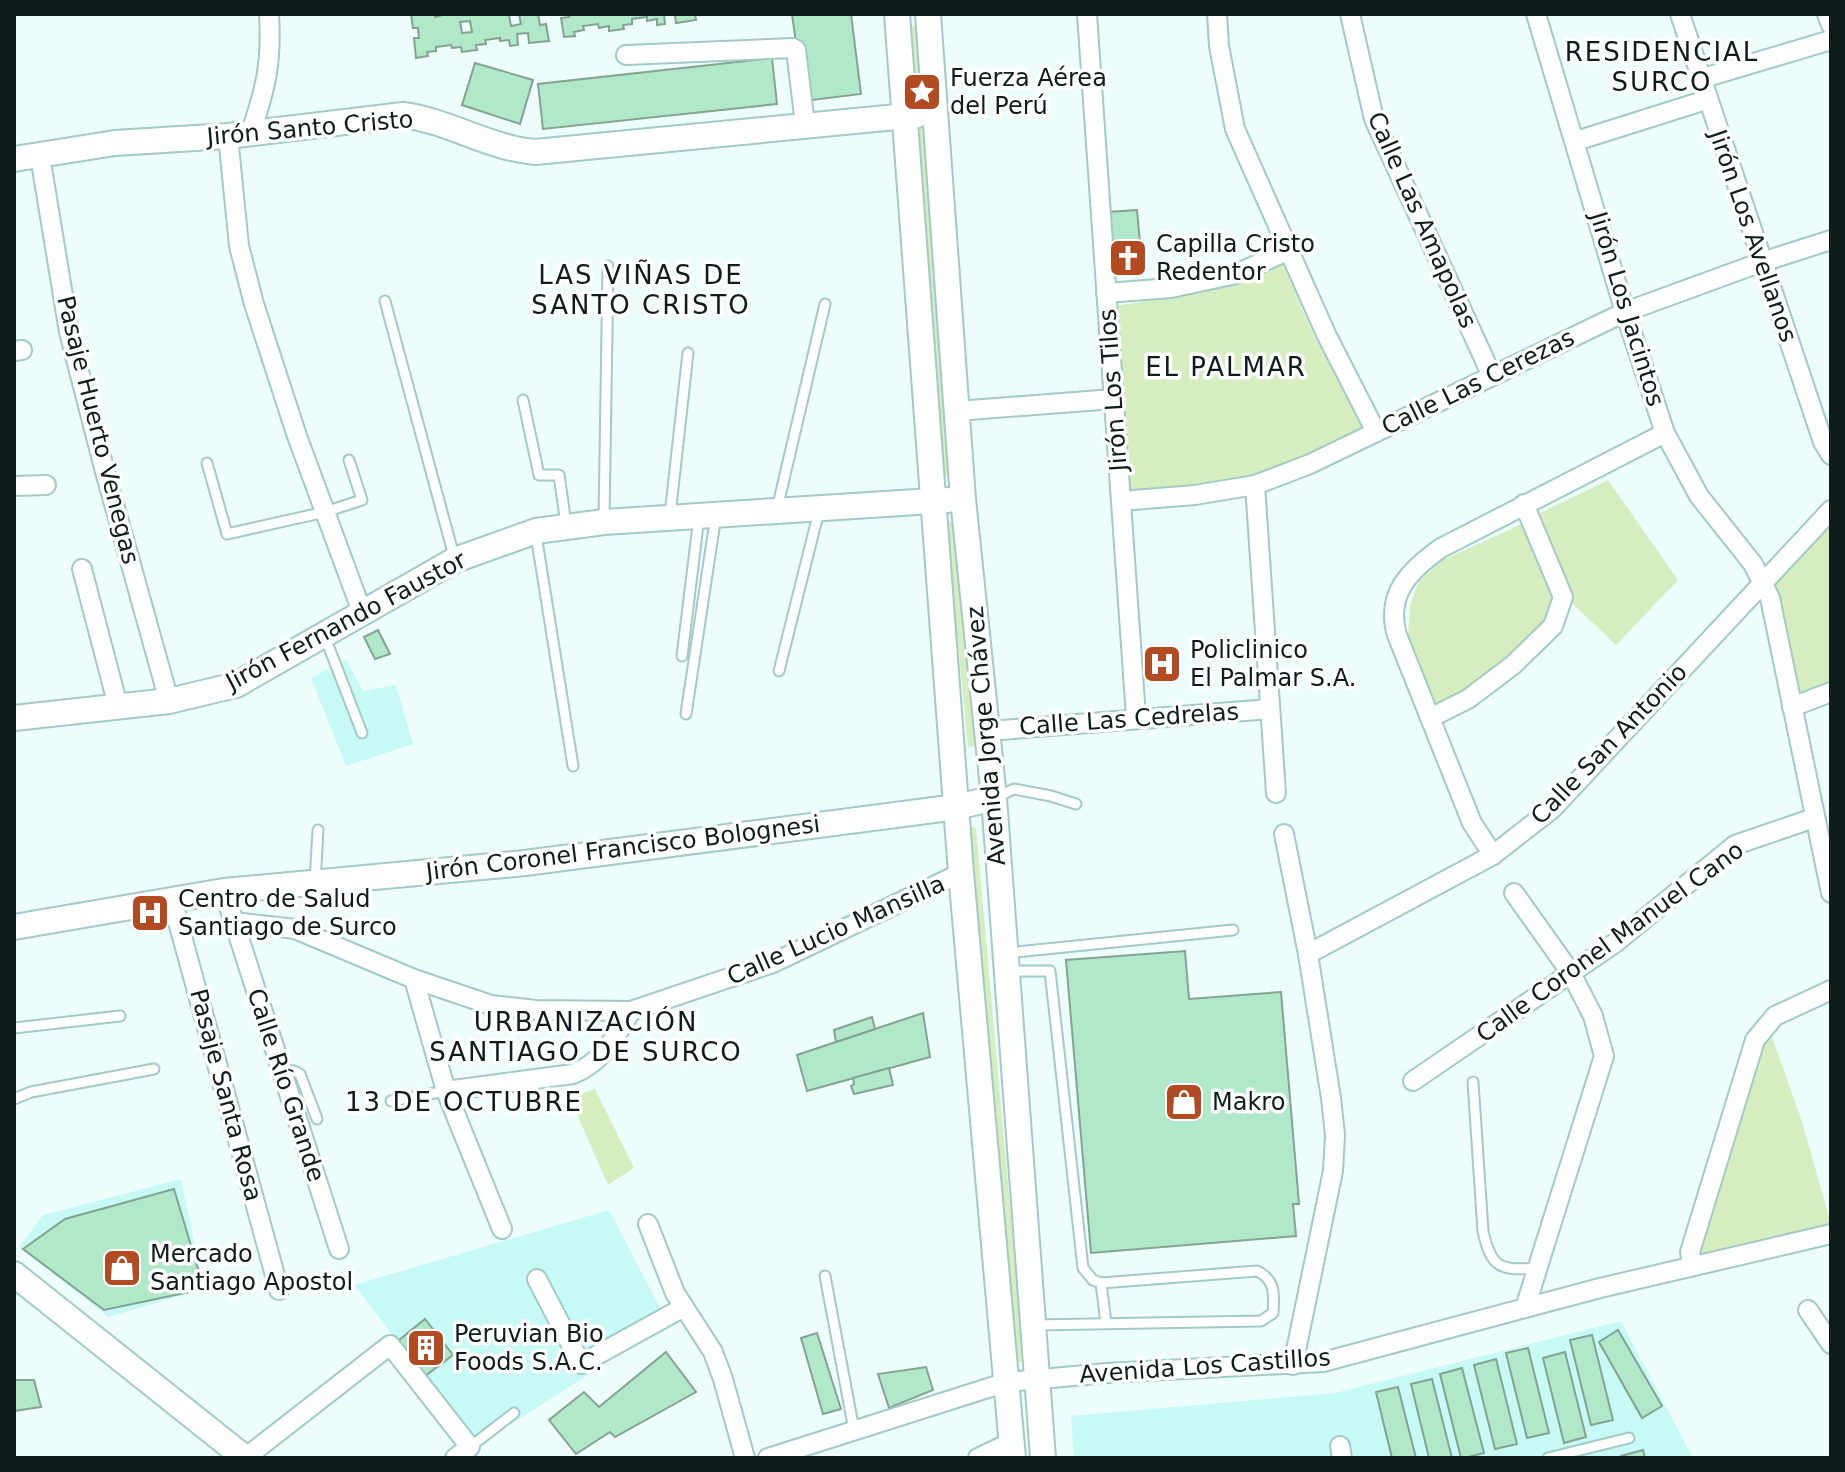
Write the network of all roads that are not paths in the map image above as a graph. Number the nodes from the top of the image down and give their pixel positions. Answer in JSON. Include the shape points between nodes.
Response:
{"nodes":[{"id":1,"x":269,"y":14,"type":"edge"},
{"id":2,"x":897,"y":14,"type":"edge"},
{"id":3,"x":928,"y":14,"type":"edge"},
{"id":4,"x":1087,"y":14,"type":"edge"},
{"id":5,"x":1217,"y":14,"type":"edge"},
{"id":6,"x":1350,"y":14,"type":"edge"},
{"id":7,"x":1536,"y":14,"type":"edge"},
{"id":8,"x":1680,"y":14,"type":"edge"},
{"id":9,"x":1827,"y":14,"type":"edge"},
{"id":10,"x":1831,"y":25,"type":"edge"},
{"id":11,"x":1831,"y":40,"type":"edge"},
{"id":12,"x":626,"y":55,"type":"dead end"},
{"id":13,"x":1700,"y":79,"type":"junction"},
{"id":14,"x":1706,"y":100,"type":"junction"},
{"id":15,"x":935,"y":113,"type":"junction"},
{"id":16,"x":903,"y":116,"type":"junction"},
{"id":17,"x":805,"y":124,"type":"junction"},
{"id":18,"x":239,"y":134,"type":"junction"},
{"id":19,"x":1576,"y":141,"type":"junction"},
{"id":20,"x":40,"y":156,"type":"junction"},
{"id":21,"x":14,"y":159,"type":"edge"},
{"id":22,"x":1831,"y":240,"type":"edge"},
{"id":23,"x":1287,"y":251,"type":"junction"},
{"id":24,"x":1762,"y":262,"type":"junction"},
{"id":25,"x":608,"y":266,"type":"dead end"},
{"id":26,"x":1106,"y":293,"type":"junction"},
{"id":27,"x":385,"y":301,"type":"dead end"},
{"id":28,"x":825,"y":304,"type":"dead end"},
{"id":29,"x":1625,"y":312,"type":"junction"},
{"id":30,"x":688,"y":353,"type":"dead end"},
{"id":31,"x":1492,"y":376,"type":"junction"},
{"id":32,"x":1113,"y":399,"type":"junction"},
{"id":33,"x":523,"y":400,"type":"dead end"},
{"id":34,"x":957,"y":411,"type":"junction"},
{"id":35,"x":1376,"y":432,"type":"junction"},
{"id":36,"x":1665,"y":433,"type":"junction"},
{"id":37,"x":1831,"y":455,"type":"edge"},
{"id":38,"x":349,"y":460,"type":"dead end"},
{"id":39,"x":207,"y":463,"type":"dead end"},
{"id":40,"x":46,"y":485,"type":"dead end"},
{"id":41,"x":1255,"y":485,"type":"junction"},
{"id":42,"x":14,"y":486,"type":"edge"},
{"id":43,"x":963,"y":499,"type":"junction"},
{"id":44,"x":934,"y":501,"type":"junction"},
{"id":45,"x":1121,"y":501,"type":"junction"},
{"id":46,"x":1524,"y":504,"type":"junction"},
{"id":47,"x":820,"y":509,"type":"junction"},
{"id":48,"x":1831,"y":510,"type":"edge"},
{"id":49,"x":325,"y":512,"type":"junction"},
{"id":50,"x":776,"y":512,"type":"junction"},
{"id":51,"x":708,"y":516,"type":"junction"},
{"id":52,"x":670,"y":518,"type":"junction"},
{"id":53,"x":604,"y":522,"type":"junction"},
{"id":54,"x":566,"y":527,"type":"junction"},
{"id":55,"x":536,"y":531,"type":"junction"},
{"id":56,"x":455,"y":560,"type":"junction"},
{"id":57,"x":82,"y":569,"type":"dead end"},
{"id":58,"x":1763,"y":581,"type":"junction"},
{"id":59,"x":362,"y":612,"type":"junction"},
{"id":60,"x":324,"y":634,"type":"junction"},
{"id":61,"x":682,"y":656,"type":"dead end"},
{"id":62,"x":779,"y":671,"type":"dead end"},
{"id":63,"x":1831,"y":692,"type":"edge"},
{"id":64,"x":169,"y":701,"type":"junction"},
{"id":65,"x":118,"y":706,"type":"junction"},
{"id":66,"x":1792,"y":707,"type":"junction"},
{"id":67,"x":1270,"y":709,"type":"junction"},
{"id":68,"x":686,"y":714,"type":"dead end"},
{"id":69,"x":1136,"y":717,"type":"junction"},
{"id":70,"x":14,"y":718,"type":"edge"},
{"id":71,"x":1430,"y":718,"type":"junction"},
{"id":72,"x":988,"y":731,"type":"junction"},
{"id":73,"x":362,"y":733,"type":"dead end"},
{"id":74,"x":573,"y":766,"type":"dead end"},
{"id":75,"x":1276,"y":793,"type":"dead end"},
{"id":76,"x":994,"y":798,"type":"junction"},
{"id":77,"x":1076,"y":804,"type":"dead end"},
{"id":78,"x":957,"y":807,"type":"junction"},
{"id":79,"x":1821,"y":824,"type":"edge"},
{"id":80,"x":318,"y":830,"type":"dead end"},
{"id":81,"x":1284,"y":834,"type":"dead end"},
{"id":82,"x":1493,"y":855,"type":"junction"},
{"id":83,"x":961,"y":873,"type":"junction"},
{"id":84,"x":315,"y":883,"type":"junction"},
{"id":85,"x":224,"y":891,"type":"junction"},
{"id":86,"x":1514,"y":893,"type":"dead end"},
{"id":87,"x":1831,"y":893,"type":"edge"},
{"id":88,"x":172,"y":900,"type":"junction"},
{"id":89,"x":234,"y":922,"type":"junction"},
{"id":90,"x":14,"y":927,"type":"edge"},
{"id":91,"x":1233,"y":930,"type":"dead end"},
{"id":92,"x":1308,"y":954,"type":"junction"},
{"id":93,"x":1006,"y":962,"type":"junction"},
{"id":94,"x":1571,"y":973,"type":"junction"},
{"id":95,"x":414,"y":979,"type":"junction"},
{"id":96,"x":1831,"y":990,"type":"edge"},
{"id":97,"x":631,"y":1011,"type":"junction"},
{"id":98,"x":120,"y":1016,"type":"dead end"},
{"id":99,"x":14,"y":1028,"type":"edge"},
{"id":100,"x":154,"y":1069,"type":"dead end"},
{"id":101,"x":283,"y":1073,"type":"junction"},
{"id":102,"x":1413,"y":1081,"type":"dead end"},
{"id":103,"x":1473,"y":1082,"type":"dead end"},
{"id":104,"x":446,"y":1091,"type":"junction"},
{"id":105,"x":14,"y":1099,"type":"edge"},
{"id":106,"x":391,"y":1101,"type":"dead end"},
{"id":107,"x":317,"y":1119,"type":"dead end"},
{"id":108,"x":648,"y":1224,"type":"dead end"},
{"id":109,"x":502,"y":1229,"type":"dead end"},
{"id":110,"x":1831,"y":1234,"type":"edge"},
{"id":111,"x":339,"y":1249,"type":"dead end"},
{"id":112,"x":1692,"y":1266,"type":"junction"},
{"id":113,"x":1537,"y":1268,"type":"junction"},
{"id":114,"x":14,"y":1274,"type":"edge"},
{"id":115,"x":825,"y":1276,"type":"dead end"},
{"id":116,"x":537,"y":1279,"type":"dead end"},
{"id":117,"x":1101,"y":1283,"type":"junction"},
{"id":118,"x":279,"y":1290,"type":"dead end"},
{"id":119,"x":684,"y":1307,"type":"junction"},
{"id":120,"x":1525,"y":1308,"type":"junction"},
{"id":121,"x":1808,"y":1310,"type":"dead end"},
{"id":122,"x":1106,"y":1323,"type":"junction"},
{"id":123,"x":1032,"y":1325,"type":"junction"},
{"id":124,"x":1831,"y":1344,"type":"edge"},
{"id":125,"x":1293,"y":1365,"type":"junction"},
{"id":126,"x":1036,"y":1378,"type":"junction"},
{"id":127,"x":1007,"y":1382,"type":"junction"},
{"id":128,"x":514,"y":1413,"type":"dead end"},
{"id":129,"x":854,"y":1430,"type":"junction"},
{"id":130,"x":1629,"y":1438,"type":"dead end"},
{"id":131,"x":1012,"y":1450,"type":"edge"},
{"id":132,"x":462,"y":1452,"type":"edge"},
{"id":133,"x":245,"y":1458,"type":"edge"},
{"id":134,"x":745,"y":1458,"type":"edge"},
{"id":135,"x":768,"y":1458,"type":"edge"},
{"id":136,"x":978,"y":1458,"type":"edge"},
{"id":137,"x":1043,"y":1458,"type":"edge"},
{"id":138,"x":1548,"y":1458,"type":"edge"}],
"edges":[{"from":1,"to":18,"type":"street","via":[[267,84]]},
{"from":2,"to":16,"type":"street","name":"Avenida Jorge Chávez"},
{"from":3,"to":15,"type":"street","name":"Avenida Jorge Chávez"},
{"from":4,"to":26,"type":"street","name":"Jirón Los Tilos"},
{"from":5,"to":23,"type":"street","via":[[1235,129]]},
{"from":6,"to":31,"type":"street","name":"Calle Las Amapolas","via":[[1374,119]]},
{"from":7,"to":19,"type":"street","name":"Jirón Los Jacintos"},
{"from":8,"to":13,"type":"street","name":"Jirón Los Avellanos"},
{"from":9,"to":10,"type":"street"},
{"from":11,"to":13,"type":"street"},
{"from":12,"to":17,"type":"street","via":[[793,48]]},
{"from":13,"to":14,"type":"street","name":"Jirón Los Avellanos"},
{"from":14,"to":19,"type":"street"},
{"from":14,"to":24,"type":"street","name":"Jirón Los Avellanos"},
{"from":15,"to":16,"type":"street","name":"Jirón Santo Cristo"},
{"from":15,"to":34,"type":"street","name":"Avenida Jorge Chávez"},
{"from":16,"to":17,"type":"street","name":"Jirón Santo Cristo"},
{"from":16,"to":44,"type":"street","name":"Avenida Jorge Chávez"},
{"from":17,"to":18,"type":"street","name":"Jirón Santo Cristo","via":[[535,152],[516,151],[426,118],[403,115]]},
{"from":18,"to":20,"type":"street","name":"Jirón Santo Cristo","via":[[115,143]]},
{"from":18,"to":49,"type":"street","via":[[241,255]]},
{"from":19,"to":29,"type":"street","name":"Jirón Los Jacintos"},
{"from":20,"to":21,"type":"street","name":"Jirón Santo Cristo"},
{"from":20,"to":64,"type":"street","name":"Pasaje Huerto Venegas","via":[[69,332]]},
{"from":22,"to":24,"type":"street","name":"Calle Las Cerezas"},
{"from":23,"to":26,"type":"street","via":[[1236,274],[1171,288]]},
{"from":23,"to":35,"type":"street"},
{"from":24,"to":29,"type":"street","name":"Calle Las Cerezas"},
{"from":24,"to":37,"type":"street","name":"Jirón Los Avellanos"},
{"from":25,"to":53,"type":"lane"},
{"from":26,"to":32,"type":"street","name":"Jirón Los Tilos"},
{"from":27,"to":56,"type":"lane"},
{"from":28,"to":50,"type":"lane"},
{"from":29,"to":31,"type":"street","name":"Calle Las Cerezas"},
{"from":29,"to":36,"type":"street","name":"Jirón Los Jacintos"},
{"from":30,"to":52,"type":"lane"},
{"from":31,"to":35,"type":"street","name":"Calle Las Cerezas"},
{"from":32,"to":34,"type":"street"},
{"from":32,"to":45,"type":"street","name":"Jirón Los Tilos"},
{"from":33,"to":54,"type":"lane","via":[[539,475],[559,475]]},
{"from":34,"to":43,"type":"street","name":"Avenida Jorge Chávez"},
{"from":35,"to":41,"type":"street","name":"Calle Las Cerezas"},
{"from":36,"to":46,"type":"street"},
{"from":36,"to":58,"type":"street","name":"Jirón Los Jacintos","via":[[1699,496]]},
{"from":38,"to":49,"type":"lane","via":[[362,500]]},
{"from":39,"to":49,"type":"lane","via":[[227,534]]},
{"from":40,"to":42,"type":"street"},
{"from":41,"to":45,"type":"street","name":"Calle Las Cerezas"},
{"from":41,"to":67,"type":"street"},
{"from":43,"to":44,"type":"street","name":"Jirón Fernando Faustor"},
{"from":43,"to":72,"type":"street","name":"Avenida Jorge Chávez"},
{"from":44,"to":47,"type":"street","name":"Jirón Fernando Faustor"},
{"from":44,"to":78,"type":"street","name":"Avenida Jorge Chávez"},
{"from":45,"to":69,"type":"street","name":"Jirón Los Tilos"},
{"from":46,"to":71,"type":"street","via":[[1563,597],[1553,626],[1468,699]]},
{"from":46,"to":71,"type":"street","via":[[1424,560],[1396,596],[1395,626]]},
{"from":47,"to":50,"type":"street","name":"Jirón Fernando Faustor"},
{"from":47,"to":62,"type":"lane"},
{"from":48,"to":58,"type":"street","name":"Calle San Antonio"},
{"from":49,"to":59,"type":"street"},
{"from":50,"to":51,"type":"street","name":"Jirón Fernando Faustor"},
{"from":51,"to":52,"type":"street","name":"Jirón Fernando Faustor"},
{"from":51,"to":61,"type":"lane"},
{"from":51,"to":68,"type":"lane"},
{"from":52,"to":53,"type":"street","name":"Jirón Fernando Faustor"},
{"from":53,"to":54,"type":"street","name":"Jirón Fernando Faustor"},
{"from":54,"to":55,"type":"street","name":"Jirón Fernando Faustor"},
{"from":55,"to":56,"type":"street","name":"Jirón Fernando Faustor"},
{"from":55,"to":74,"type":"lane"},
{"from":56,"to":59,"type":"street","name":"Jirón Fernando Faustor"},
{"from":57,"to":65,"type":"street"},
{"from":58,"to":66,"type":"street","name":"Jirón Los Jacintos"},
{"from":58,"to":82,"type":"street","name":"Calle San Antonio","via":[[1552,809]]},
{"from":59,"to":60,"type":"street","name":"Jirón Fernando Faustor"},
{"from":60,"to":64,"type":"street","name":"Jirón Fernando Faustor","via":[[236,685]]},
{"from":60,"to":73,"type":"lane"},
{"from":63,"to":66,"type":"street"},
{"from":64,"to":65,"type":"street","name":"Jirón Fernando Faustor"},
{"from":65,"to":70,"type":"street","name":"Jirón Fernando Faustor"},
{"from":66,"to":79,"type":"street","name":"Jirón Los Jacintos"},
{"from":67,"to":69,"type":"street","name":"Calle Las Cedrelas"},
{"from":67,"to":75,"type":"street"},
{"from":69,"to":72,"type":"street","name":"Calle Las Cedrelas"},
{"from":71,"to":82,"type":"street","via":[[1472,823]]},
{"from":72,"to":76,"type":"street","name":"Avenida Jorge Chávez"},
{"from":76,"to":77,"type":"lane","via":[[1014,789]]},
{"from":76,"to":78,"type":"street","name":"Jirón Coronel Francisco Bolognesi"},
{"from":76,"to":93,"type":"street","name":"Avenida Jorge Chávez"},
{"from":78,"to":83,"type":"street","name":"Avenida Jorge Chávez"},
{"from":78,"to":84,"type":"street","name":"Jirón Coronel Francisco Bolognesi","via":[[525,863]]},
{"from":79,"to":87,"type":"street","name":"Jirón Los Jacintos"},
{"from":79,"to":94,"type":"street","name":"Calle Coronel Manuel Cano","via":[[1735,845]]},
{"from":80,"to":84,"type":"lane"},
{"from":81,"to":92,"type":"street"},
{"from":82,"to":92,"type":"street","name":"Calle San Antonio"},
{"from":83,"to":97,"type":"street","name":"Calle Lucio Mansilla","via":[[773,963]]},
{"from":83,"to":127,"type":"street","name":"Avenida Jorge Chávez"},
{"from":84,"to":85,"type":"street","name":"Jirón Coronel Francisco Bolognesi"},
{"from":85,"to":88,"type":"street","name":"Jirón Coronel Francisco Bolognesi"},
{"from":85,"to":89,"type":"street"},
{"from":86,"to":94,"type":"street"},
{"from":88,"to":90,"type":"street","name":"Jirón Coronel Francisco Bolognesi"},
{"from":88,"to":118,"type":"street","name":"Pasaje Santa Rosa"},
{"from":89,"to":95,"type":"street","name":"Calle Lucio Mansilla","via":[[295,929]]},
{"from":89,"to":101,"type":"street","name":"Calle Río Grande"},
{"from":91,"to":93,"type":"lane"},
{"from":92,"to":125,"type":"street","via":[[1335,1135],[1333,1171]]},
{"from":93,"to":117,"type":"lane","via":[[1050,971],[1083,1268]]},
{"from":93,"to":123,"type":"street","name":"Avenida Jorge Chávez"},
{"from":94,"to":102,"type":"street","name":"Calle Coronel Manuel Cano"},
{"from":94,"to":113,"type":"street","via":[[1593,1016],[1604,1056]]},
{"from":95,"to":97,"type":"street","name":"Calle Lucio Mansilla","via":[[491,1005]]},
{"from":95,"to":104,"type":"street"},
{"from":96,"to":112,"type":"street","via":[[1775,1016],[1755,1040],[1690,1252]]},
{"from":97,"to":104,"type":"street","via":[[589,1068]]},
{"from":98,"to":99,"type":"lane"},
{"from":100,"to":105,"type":"lane"},
{"from":101,"to":107,"type":"lane","via":[[300,1074]]},
{"from":101,"to":111,"type":"street","name":"Calle Río Grande"},
{"from":103,"to":113,"type":"lane","via":[[1488,1253],[1506,1269]]},
{"from":104,"to":106,"type":"lane"},
{"from":104,"to":109,"type":"street"},
{"from":108,"to":119,"type":"street"},
{"from":110,"to":112,"type":"street","name":"Avenida Los Castillos"},
{"from":112,"to":120,"type":"street","name":"Avenida Los Castillos"},
{"from":113,"to":120,"type":"street"},
{"from":114,"to":133,"type":"street"},
{"from":115,"to":129,"type":"lane"},
{"from":116,"to":119,"type":"street","via":[[581,1364]]},
{"from":117,"to":122,"type":"lane"},
{"from":117,"to":122,"type":"lane","via":[[1257,1271],[1275,1289],[1273,1313],[1261,1321]]},
{"from":119,"to":134,"type":"street","via":[[713,1352]]},
{"from":120,"to":125,"type":"street","name":"Avenida Los Castillos","via":[[1323,1362]]},
{"from":121,"to":124,"type":"street"},
{"from":122,"to":123,"type":"lane"},
{"from":123,"to":126,"type":"street","name":"Avenida Jorge Chávez"},
{"from":125,"to":126,"type":"street","name":"Avenida Los Castillos"},
{"from":126,"to":127,"type":"street","name":"Avenida Los Castillos"},
{"from":126,"to":137,"type":"street","name":"Avenida Jorge Chávez"},
{"from":127,"to":129,"type":"street","name":"Avenida Los Castillos"},
{"from":127,"to":131,"type":"street","name":"Avenida Jorge Chávez"},
{"from":128,"to":132,"type":"lane"},
{"from":129,"to":135,"type":"street","name":"Avenida Los Castillos"},
{"from":130,"to":138,"type":"lane"},
{"from":131,"to":136,"type":"street"},
{"from":132,"to":133,"type":"street","via":[[390,1345]]}]}
